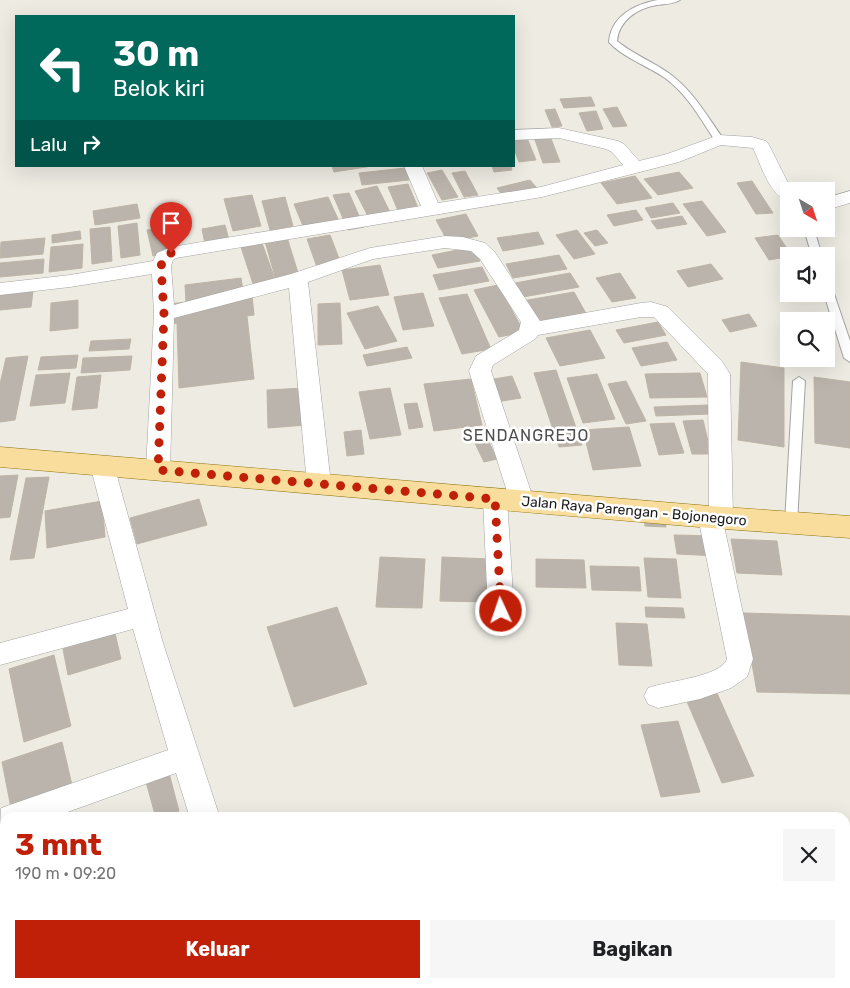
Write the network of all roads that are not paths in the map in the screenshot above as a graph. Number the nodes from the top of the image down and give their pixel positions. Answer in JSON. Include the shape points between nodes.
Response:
{"nodes":[{"id":1,"x":676,"y":0,"type":"edge"},
{"id":2,"x":515,"y":135,"type":"edge"},
{"id":3,"x":719,"y":140,"type":"junction"},
{"id":4,"x":413,"y":167,"type":"edge"},
{"id":5,"x":635,"y":168,"type":"junction"},
{"id":6,"x":780,"y":185,"type":"edge"},
{"id":7,"x":850,"y":197,"type":"edge"},
{"id":8,"x":835,"y":203,"type":"edge"},
{"id":9,"x":432,"y":211,"type":"junction"},
{"id":10,"x":161,"y":266,"type":"junction"},
{"id":11,"x":298,"y":279,"type":"junction"},
{"id":12,"x":0,"y":290,"type":"edge"},
{"id":13,"x":832,"y":302,"type":"edge"},
{"id":14,"x":164,"y":314,"type":"junction"},
{"id":15,"x":531,"y":328,"type":"junction"},
{"id":16,"x":850,"y":358,"type":"edge"},
{"id":17,"x":799,"y":380,"type":"dead end"},
{"id":18,"x":0,"y":456,"type":"edge"},
{"id":19,"x":102,"y":465,"type":"junction"},
{"id":20,"x":158,"y":470,"type":"junction"},
{"id":21,"x":319,"y":484,"type":"junction"},
{"id":22,"x":495,"y":499,"type":"junction"},
{"id":23,"x":522,"y":501,"type":"junction"},
{"id":24,"x":715,"y":518,"type":"junction"},
{"id":25,"x":791,"y":523,"type":"junction"},
{"id":26,"x":850,"y":527,"type":"edge"},
{"id":27,"x":501,"y":611,"type":"dead end"},
{"id":28,"x":142,"y":616,"type":"junction"},
{"id":29,"x":0,"y":654,"type":"edge"},
{"id":30,"x":658,"y":696,"type":"dead end"},
{"id":31,"x":184,"y":757,"type":"junction"},
{"id":32,"x":26,"y":812,"type":"edge"},
{"id":33,"x":203,"y":812,"type":"edge"}],
"edges":[{"from":1,"to":3,"type":"lane","via":[[632,9],[624,15],[613,42],[662,73],[694,100]]},
{"from":2,"to":5,"type":"street","via":[[559,133],[612,145]]},
{"from":3,"to":5,"type":"street"},
{"from":3,"to":6,"type":"street","via":[[760,145]]},
{"from":4,"to":9,"type":"street"},
{"from":5,"to":9,"type":"street","via":[[542,192]]},
{"from":7,"to":8,"type":"street"},
{"from":9,"to":10,"type":"street","via":[[171,253],[164,257]]},
{"from":10,"to":12,"type":"street"},
{"from":10,"to":14,"type":"street"},
{"from":11,"to":14,"type":"street"},
{"from":11,"to":15,"type":"street","via":[[370,254],[445,242],[463,243],[478,247],[487,255],[531,322]]},
{"from":11,"to":21,"type":"street"},
{"from":13,"to":16,"type":"lane"},
{"from":14,"to":20,"type":"street"},
{"from":15,"to":23,"type":"street","via":[[528,334],[484,361],[480,371]]},
{"from":15,"to":24,"type":"street","via":[[641,310],[662,312],[719,374]]},
{"from":17,"to":25,"type":"lane"},
{"from":18,"to":19,"type":"main road","name":"Jalan Raya Parengan - Bojonegoro"},
{"from":19,"to":20,"type":"main road","name":"Jalan Raya Parengan - Bojonegoro"},
{"from":19,"to":28,"type":"street"},
{"from":20,"to":21,"type":"main road","name":"Jalan Raya Parengan - Bojonegoro"},
{"from":21,"to":22,"type":"main road","name":"Jalan Raya Parengan - Bojonegoro"},
{"from":22,"to":23,"type":"main road","name":"Jalan Raya Parengan - Bojonegoro"},
{"from":22,"to":27,"type":"street"},
{"from":23,"to":24,"type":"main road","name":"Jalan Raya Parengan - Bojonegoro"},
{"from":24,"to":25,"type":"main road","name":"Jalan Raya Parengan - Bojonegoro"},
{"from":24,"to":30,"type":"street","via":[[740,659],[738,668],[731,675],[710,683]]},
{"from":25,"to":26,"type":"main road","name":"Jalan Raya Parengan - Bojonegoro"},
{"from":28,"to":29,"type":"street"},
{"from":28,"to":31,"type":"street"},
{"from":31,"to":32,"type":"street"},
{"from":31,"to":33,"type":"street"}]}
